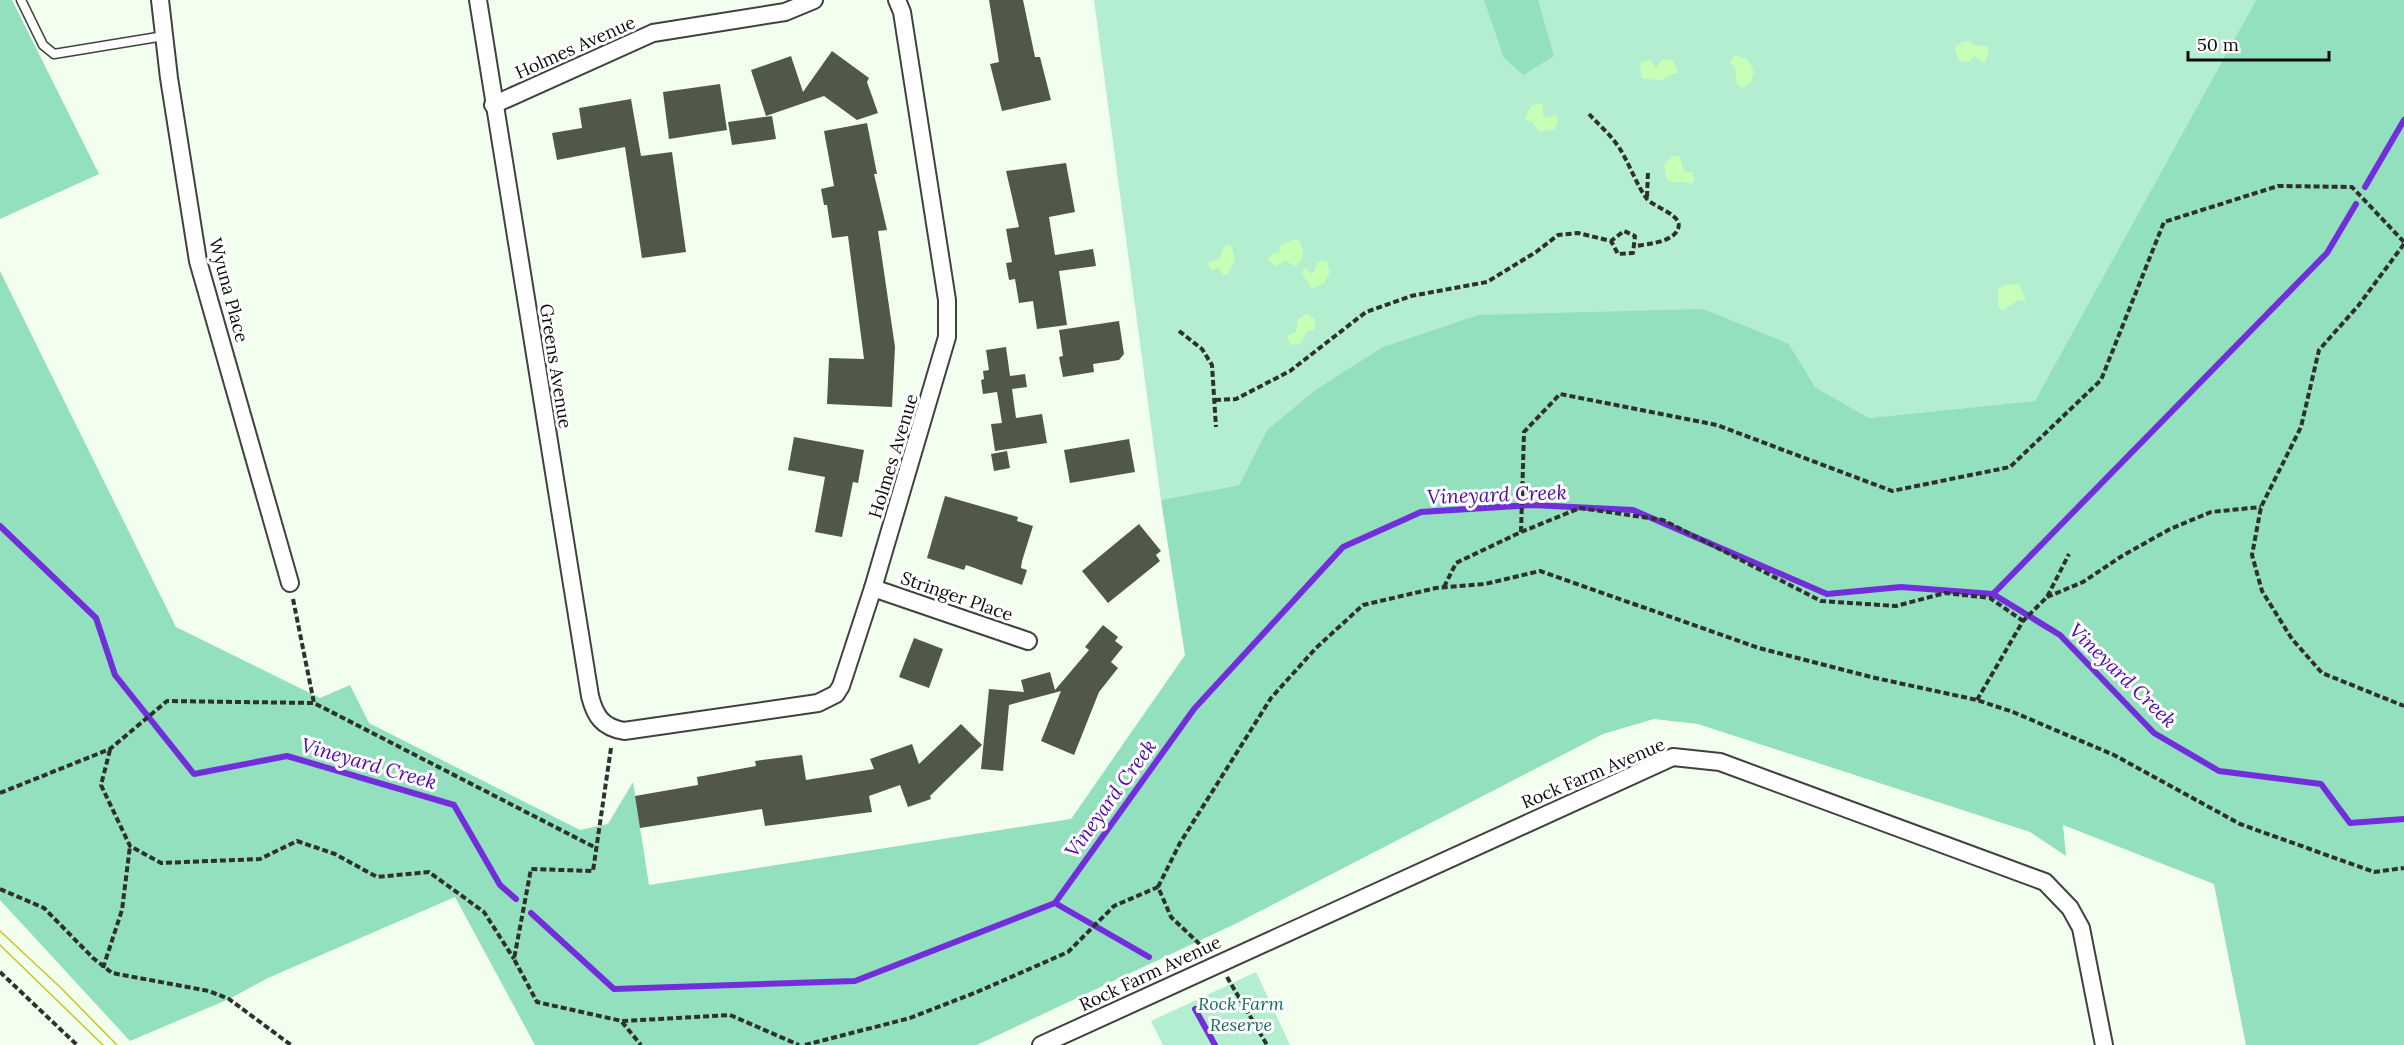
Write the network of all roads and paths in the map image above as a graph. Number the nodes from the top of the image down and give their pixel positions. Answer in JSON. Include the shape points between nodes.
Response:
{"nodes":[{"id":1,"x":21,"y":0,"type":"edge"},
{"id":2,"x":160,"y":0,"type":"edge"},
{"id":3,"x":478,"y":0,"type":"edge"},
{"id":4,"x":814,"y":0,"type":"edge"},
{"id":5,"x":897,"y":0,"type":"edge"},
{"id":6,"x":164,"y":36,"type":"junction"},
{"id":7,"x":494,"y":105,"type":"junction"},
{"id":8,"x":1589,"y":114,"type":"dead end"},
{"id":9,"x":1648,"y":171,"type":"dead end"},
{"id":10,"x":1647,"y":198,"type":"junction"},
{"id":11,"x":1611,"y":241,"type":"junction"},
{"id":12,"x":2404,"y":243,"type":"edge"},
{"id":13,"x":1636,"y":246,"type":"junction"},
{"id":14,"x":1179,"y":331,"type":"dead end"},
{"id":15,"x":1215,"y":400,"type":"junction"},
{"id":16,"x":1216,"y":427,"type":"dead end"},
{"id":17,"x":2261,"y":507,"type":"junction"},
{"id":18,"x":1521,"y":532,"type":"junction"},
{"id":19,"x":2069,"y":554,"type":"dead end"},
{"id":20,"x":290,"y":583,"type":"joint"},
{"id":21,"x":1443,"y":587,"type":"junction"},
{"id":22,"x":873,"y":588,"type":"junction"},
{"id":23,"x":2047,"y":597,"type":"junction"},
{"id":24,"x":2023,"y":621,"type":"junction"},
{"id":25,"x":1028,"y":640,"type":"dead end"},
{"id":26,"x":1977,"y":700,"type":"junction"},
{"id":27,"x":314,"y":704,"type":"junction"},
{"id":28,"x":2404,"y":706,"type":"edge"},
{"id":29,"x":613,"y":729,"type":"joint"},
{"id":30,"x":611,"y":748,"type":"dead end"},
{"id":31,"x":110,"y":749,"type":"junction"},
{"id":32,"x":0,"y":793,"type":"edge"},
{"id":33,"x":130,"y":846,"type":"junction"},
{"id":34,"x":597,"y":848,"type":"junction"},
{"id":35,"x":2404,"y":868,"type":"edge"},
{"id":36,"x":1158,"y":887,"type":"junction"},
{"id":37,"x":0,"y":889,"type":"edge"},
{"id":38,"x":514,"y":959,"type":"junction"},
{"id":39,"x":1218,"y":963,"type":"junction"},
{"id":40,"x":103,"y":968,"type":"junction"},
{"id":41,"x":0,"y":972,"type":"edge"},
{"id":42,"x":622,"y":1021,"type":"junction"},
{"id":43,"x":77,"y":1045,"type":"edge"},
{"id":44,"x":291,"y":1045,"type":"edge"},
{"id":45,"x":641,"y":1045,"type":"edge"},
{"id":46,"x":799,"y":1045,"type":"edge"},
{"id":47,"x":805,"y":1045,"type":"edge"},
{"id":48,"x":1041,"y":1045,"type":"edge"},
{"id":49,"x":1267,"y":1045,"type":"edge"},
{"id":50,"x":2104,"y":1045,"type":"edge"}],
"edges":[{"from":1,"to":6,"type":"lane","via":[[43,45],[54,54]]},
{"from":2,"to":6,"type":"street","name":"Wyuna Place"},
{"from":3,"to":7,"type":"street","name":"Greens Avenue"},
{"from":4,"to":7,"type":"street","name":"Holmes Avenue","via":[[785,12],[653,33]]},
{"from":5,"to":22,"type":"street","name":"Holmes Avenue","via":[[902,12],[948,319],[943,357]]},
{"from":6,"to":20,"type":"street","name":"Wyuna Place","via":[[198,261]]},
{"from":7,"to":29,"type":"street","name":"Greens Avenue","via":[[590,696],[598,718]]},
{"from":8,"to":10,"type":"path","via":[[1620,148]]},
{"from":9,"to":10,"type":"path"},
{"from":10,"to":13,"type":"path","via":[[1674,215],[1679,228],[1673,236]]},
{"from":11,"to":13,"type":"path","via":[[1618,254],[1633,253]]},
{"from":11,"to":13,"type":"path","via":[[1624,231],[1630,232],[1635,236]]},
{"from":11,"to":15,"type":"path","via":[[1578,233],[1558,234],[1487,282],[1411,296],[1366,312],[1290,370],[1236,399]]},
{"from":12,"to":17,"type":"path","via":[[2358,306],[2319,350],[2301,427]]},
{"from":12,"to":18,"type":"path","via":[[2352,187],[2278,186],[2164,222],[2101,380],[2010,467],[1892,491],[1717,425],[1560,394],[1524,432]]},
{"from":14,"to":15,"type":"path","via":[[1208,357]]},
{"from":15,"to":16,"type":"path"},
{"from":17,"to":23,"type":"path","via":[[2211,512],[2170,529],[2083,582]]},
{"from":17,"to":28,"type":"path","via":[[2252,555],[2262,591],[2292,639],[2322,673]]},
{"from":18,"to":21,"type":"path","via":[[1456,563]]},
{"from":18,"to":24,"type":"path","via":[[1580,508],[1663,520],[1821,602],[1896,606],[1945,593],[1990,598]]},
{"from":19,"to":23,"type":"path"},
{"from":20,"to":27,"type":"path"},
{"from":21,"to":26,"type":"path","via":[[1485,584],[1540,571],[1759,648]]},
{"from":21,"to":36,"type":"path","via":[[1363,605],[1316,648],[1271,698],[1180,843]]},
{"from":22,"to":25,"type":"street","name":"Stringer Place"},
{"from":22,"to":29,"type":"street","name":"Holmes Avenue","via":[[841,686],[828,700],[636,731]]},
{"from":23,"to":24,"type":"path"},
{"from":24,"to":26,"type":"path"},
{"from":26,"to":35,"type":"path","via":[[2114,755],[2240,824],[2374,872]]},
{"from":27,"to":31,"type":"path","via":[[166,701]]},
{"from":27,"to":34,"type":"path"},
{"from":30,"to":34,"type":"path"},
{"from":31,"to":32,"type":"path"},
{"from":31,"to":33,"type":"path","via":[[101,785]]},
{"from":33,"to":38,"type":"path","via":[[160,863],[260,859],[297,841],[335,854],[376,877],[429,872],[484,912]]},
{"from":33,"to":40,"type":"path","via":[[122,910]]},
{"from":34,"to":38,"type":"path","via":[[593,871],[531,869]]},
{"from":36,"to":39,"type":"path","via":[[1171,917]]},
{"from":36,"to":47,"type":"path","via":[[1114,906],[1068,952],[910,1018]]},
{"from":37,"to":40,"type":"path","via":[[44,908]]},
{"from":38,"to":42,"type":"path","via":[[537,1002]]},
{"from":39,"to":48,"type":"street","name":"Rock Farm Avenue"},
{"from":39,"to":49,"type":"path"},
{"from":39,"to":50,"type":"street","name":"Rock Farm Avenue","via":[[1673,757],[1720,762],[2045,882],[2070,908],[2081,928]]},
{"from":40,"to":44,"type":"path","via":[[124,977],[183,986],[229,999]]},
{"from":41,"to":43,"type":"path"},
{"from":42,"to":45,"type":"path"},
{"from":42,"to":46,"type":"path","via":[[730,1015]]}]}
